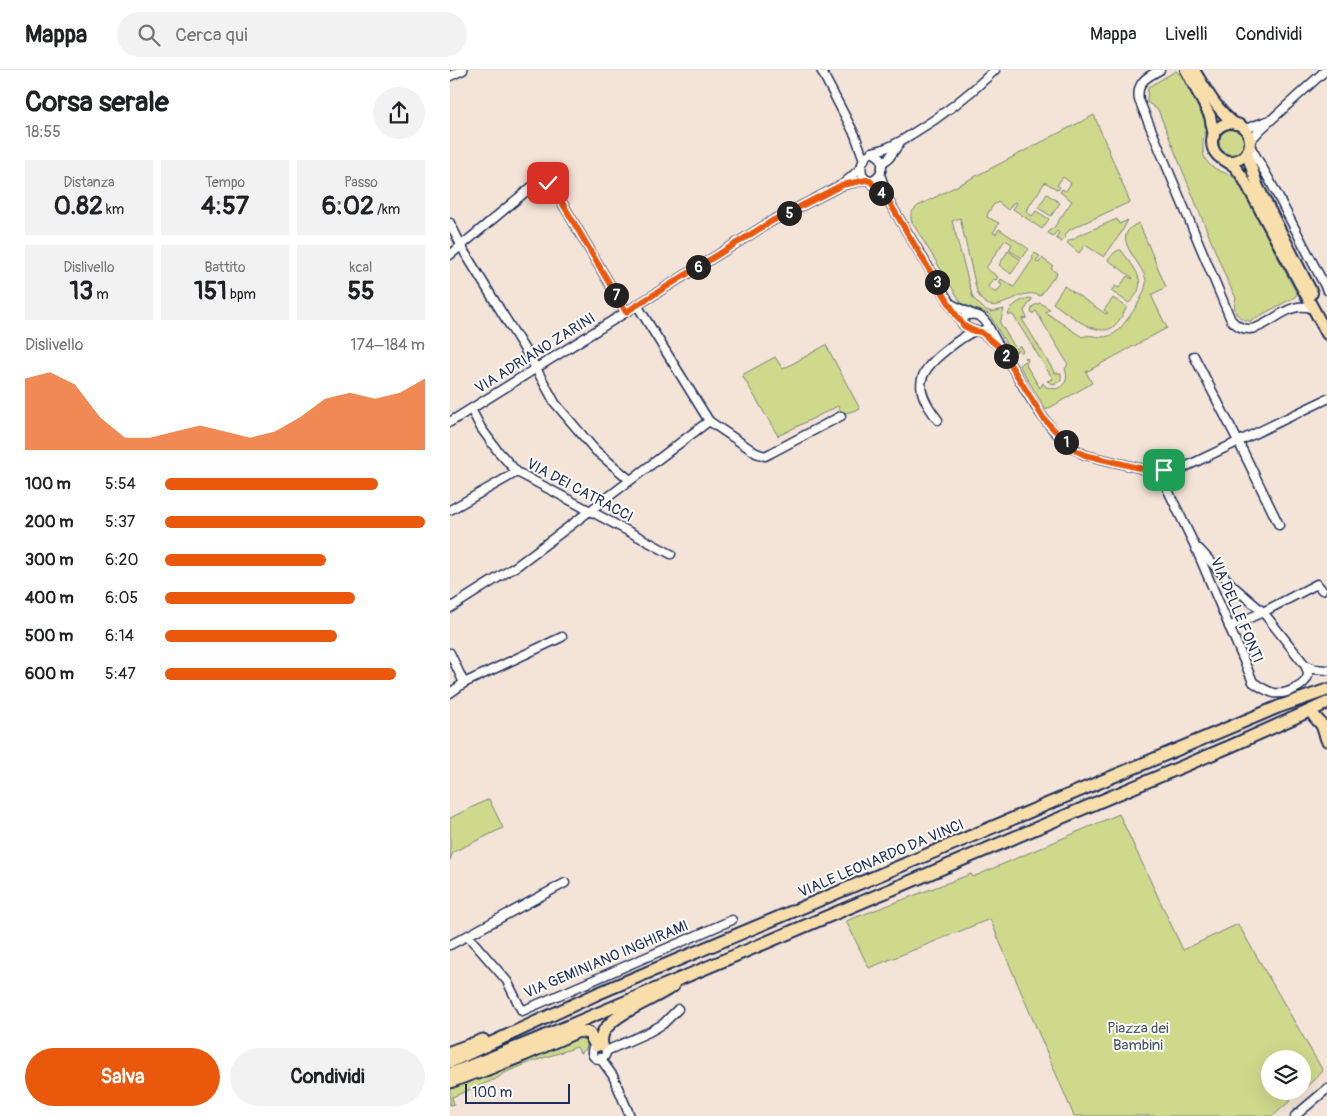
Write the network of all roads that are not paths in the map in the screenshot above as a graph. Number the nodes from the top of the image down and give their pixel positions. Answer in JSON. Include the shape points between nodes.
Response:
{"nodes":[{"id":1,"x":464,"y":70,"type":"edge"},
{"id":2,"x":821,"y":70,"type":"edge"},
{"id":3,"x":995,"y":70,"type":"edge"},
{"id":4,"x":1160,"y":70,"type":"edge"},
{"id":5,"x":1186,"y":70,"type":"edge"},
{"id":6,"x":1194,"y":70,"type":"edge"},
{"id":7,"x":1326,"y":70,"type":"edge"},
{"id":8,"x":450,"y":76,"type":"edge"},
{"id":9,"x":1272,"y":119,"type":"junction"},
{"id":10,"x":1234,"y":124,"type":"junction"},
{"id":11,"x":1245,"y":129,"type":"junction"},
{"id":12,"x":855,"y":135,"type":"junction"},
{"id":13,"x":1214,"y":136,"type":"junction"},
{"id":14,"x":901,"y":141,"type":"junction"},
{"id":15,"x":1249,"y":147,"type":"junction"},
{"id":16,"x":872,"y":153,"type":"junction"},
{"id":17,"x":1226,"y":161,"type":"junction"},
{"id":18,"x":882,"y":163,"type":"junction"},
{"id":19,"x":862,"y":164,"type":"junction"},
{"id":20,"x":880,"y":174,"type":"junction"},
{"id":21,"x":868,"y":180,"type":"junction"},
{"id":22,"x":842,"y":185,"type":"junction"},
{"id":23,"x":888,"y":200,"type":"junction"},
{"id":24,"x":450,"y":223,"type":"edge"},
{"id":25,"x":462,"y":247,"type":"junction"},
{"id":26,"x":450,"y":256,"type":"edge"},
{"id":27,"x":1326,"y":287,"type":"edge"},
{"id":28,"x":1303,"y":291,"type":"junction"},
{"id":29,"x":950,"y":303,"type":"junction"},
{"id":30,"x":637,"y":305,"type":"junction"},
{"id":31,"x":1296,"y":307,"type":"junction"},
{"id":32,"x":1313,"y":308,"type":"junction"},
{"id":33,"x":626,"y":312,"type":"junction"},
{"id":34,"x":972,"y":314,"type":"junction"},
{"id":35,"x":1327,"y":321,"type":"edge"},
{"id":36,"x":963,"y":324,"type":"junction"},
{"id":37,"x":987,"y":324,"type":"junction"},
{"id":38,"x":978,"y":331,"type":"junction"},
{"id":39,"x":1327,"y":334,"type":"edge"},
{"id":40,"x":958,"y":341,"type":"junction"},
{"id":41,"x":1000,"y":348,"type":"junction"},
{"id":42,"x":1194,"y":356,"type":"dead end"},
{"id":43,"x":536,"y":369,"type":"junction"},
{"id":44,"x":1326,"y":400,"type":"edge"},
{"id":45,"x":471,"y":409,"type":"junction"},
{"id":46,"x":841,"y":416,"type":"dead end"},
{"id":47,"x":938,"y":420,"type":"dead end"},
{"id":48,"x":709,"y":421,"type":"junction"},
{"id":49,"x":450,"y":422,"type":"edge"},
{"id":50,"x":1239,"y":442,"type":"junction"},
{"id":51,"x":516,"y":472,"type":"junction"},
{"id":52,"x":1164,"y":476,"type":"junction"},
{"id":53,"x":630,"y":480,"type":"junction"},
{"id":54,"x":450,"y":510,"type":"edge"},
{"id":55,"x":588,"y":510,"type":"junction"},
{"id":56,"x":1279,"y":524,"type":"dead end"},
{"id":57,"x":1194,"y":544,"type":"junction"},
{"id":58,"x":671,"y":554,"type":"dead end"},
{"id":59,"x":1322,"y":590,"type":"dead end"},
{"id":60,"x":450,"y":608,"type":"edge"},
{"id":61,"x":1263,"y":612,"type":"junction"},
{"id":62,"x":1228,"y":627,"type":"junction"},
{"id":63,"x":562,"y":637,"type":"dead end"},
{"id":64,"x":450,"y":653,"type":"edge"},
{"id":65,"x":1305,"y":665,"type":"junction"},
{"id":66,"x":1327,"y":670,"type":"edge"},
{"id":67,"x":464,"y":683,"type":"junction"},
{"id":68,"x":1327,"y":683,"type":"edge"},
{"id":69,"x":1327,"y":690,"type":"edge"},
{"id":70,"x":450,"y":693,"type":"edge"},
{"id":71,"x":1327,"y":703,"type":"edge"},
{"id":72,"x":1278,"y":707,"type":"junction"},
{"id":73,"x":1322,"y":714,"type":"edge"},
{"id":74,"x":1300,"y":717,"type":"junction"},
{"id":75,"x":1327,"y":740,"type":"edge"},
{"id":76,"x":565,"y":883,"type":"dead end"},
{"id":77,"x":732,"y":920,"type":"dead end"},
{"id":78,"x":468,"y":936,"type":"junction"},
{"id":79,"x":450,"y":945,"type":"edge"},
{"id":80,"x":695,"y":971,"type":"junction"},
{"id":81,"x":678,"y":1009,"type":"dead end"},
{"id":82,"x":551,"y":1016,"type":"junction"},
{"id":83,"x":533,"y":1040,"type":"junction"},
{"id":84,"x":602,"y":1051,"type":"junction"},
{"id":85,"x":450,"y":1052,"type":"edge"},
{"id":86,"x":450,"y":1062,"type":"edge"},
{"id":87,"x":478,"y":1072,"type":"junction"},
{"id":88,"x":450,"y":1074,"type":"edge"},
{"id":89,"x":450,"y":1082,"type":"edge"},
{"id":90,"x":1327,"y":1089,"type":"edge"},
{"id":91,"x":630,"y":1116,"type":"edge"},
{"id":92,"x":1295,"y":1116,"type":"edge"}],
"edges":[{"from":1,"to":8,"type":"street"},
{"from":2,"to":12,"type":"street"},
{"from":3,"to":14,"type":"street","via":[[969,95]]},
{"from":4,"to":31,"type":"street","via":[[1143,80],[1139,100],[1231,320],[1242,329],[1256,328]]},
{"from":5,"to":13,"type":"main road","via":[[1210,116]]},
{"from":6,"to":10,"type":"main road","via":[[1209,97]]},
{"from":7,"to":9,"type":"street"},
{"from":9,"to":11,"type":"street"},
{"from":9,"to":15,"type":"street"},
{"from":10,"to":11,"type":"main road"},
{"from":10,"to":13,"type":"main road","via":[[1224,125]]},
{"from":11,"to":15,"type":"main road"},
{"from":12,"to":16,"type":"street"},
{"from":12,"to":19,"type":"street"},
{"from":13,"to":17,"type":"main road","via":[[1215,151]]},
{"from":14,"to":16,"type":"street"},
{"from":14,"to":18,"type":"street"},
{"from":15,"to":17,"type":"main road","via":[[1237,161]]},
{"from":15,"to":27,"type":"street","via":[[1258,157]]},
{"from":15,"to":35,"type":"main road","via":[[1254,176]]},
{"from":16,"to":18,"type":"street","via":[[881,158]]},
{"from":16,"to":19,"type":"street"},
{"from":17,"to":28,"type":"main road","via":[[1242,176]]},
{"from":18,"to":20,"type":"street"},
{"from":19,"to":21,"type":"street","via":[[863,176]]},
{"from":19,"to":22,"type":"street"},
{"from":20,"to":21,"type":"street"},
{"from":20,"to":23,"type":"street"},
{"from":21,"to":22,"type":"street"},
{"from":21,"to":23,"type":"street"},
{"from":22,"to":30,"type":"street","name":"VIA ADRIANO ZARINI","via":[[772,221]]},
{"from":23,"to":29,"type":"street"},
{"from":24,"to":25,"type":"street"},
{"from":25,"to":26,"type":"street"},
{"from":25,"to":33,"type":"street","via":[[535,184],[545,181],[553,187]]},
{"from":25,"to":43,"type":"street"},
{"from":28,"to":31,"type":"street"},
{"from":28,"to":32,"type":"main road"},
{"from":29,"to":34,"type":"street"},
{"from":29,"to":36,"type":"street"},
{"from":30,"to":33,"type":"street","name":"VIA ADRIANO ZARINI"},
{"from":30,"to":48,"type":"street"},
{"from":31,"to":32,"type":"street"},
{"from":32,"to":39,"type":"main road"},
{"from":33,"to":43,"type":"street","name":"VIA ADRIANO ZARINI"},
{"from":34,"to":36,"type":"street","via":[[964,317]]},
{"from":34,"to":37,"type":"street"},
{"from":36,"to":38,"type":"street"},
{"from":36,"to":40,"type":"street"},
{"from":37,"to":38,"type":"street","via":[[986,329]]},
{"from":37,"to":41,"type":"street"},
{"from":38,"to":40,"type":"street"},
{"from":38,"to":41,"type":"street"},
{"from":40,"to":47,"type":"street","via":[[934,359],[921,378],[926,405]]},
{"from":41,"to":52,"type":"street","via":[[1044,419],[1071,447],[1085,455],[1156,472],[1160,470]]},
{"from":42,"to":50,"type":"street"},
{"from":43,"to":45,"type":"street","name":"VIA ADRIANO ZARINI"},
{"from":43,"to":53,"type":"street","via":[[555,403],[573,425],[595,450]]},
{"from":44,"to":50,"type":"street"},
{"from":45,"to":49,"type":"street","name":"VIA ADRIANO ZARINI"},
{"from":45,"to":51,"type":"street","name":"VIA DEI CATRACCI","via":[[481,428]]},
{"from":46,"to":48,"type":"street","via":[[765,456]]},
{"from":48,"to":53,"type":"street"},
{"from":50,"to":52,"type":"street"},
{"from":50,"to":56,"type":"street"},
{"from":51,"to":54,"type":"street"},
{"from":51,"to":55,"type":"street","name":"VIA DEI CATRACCI"},
{"from":52,"to":57,"type":"street","name":"VIA DELLE FONTI"},
{"from":53,"to":55,"type":"street"},
{"from":55,"to":58,"type":"street","name":"VIA DEI CATRACCI"},
{"from":55,"to":60,"type":"street","via":[[518,564]]},
{"from":57,"to":61,"type":"street","via":[[1234,587]]},
{"from":57,"to":62,"type":"street","name":"VIA DELLE FONTI"},
{"from":59,"to":61,"type":"street","via":[[1317,584]]},
{"from":61,"to":62,"type":"street"},
{"from":61,"to":65,"type":"street"},
{"from":62,"to":65,"type":"street","name":"VIA DELLE FONTI","via":[[1253,682],[1263,689],[1276,693],[1292,690],[1306,679]]},
{"from":63,"to":67,"type":"street"},
{"from":64,"to":67,"type":"street"},
{"from":65,"to":66,"type":"street"},
{"from":67,"to":70,"type":"street"},
{"from":68,"to":72,"type":"highway"},
{"from":69,"to":72,"type":"highway","name":"VIALE LEONARDO DA VINCI"},
{"from":71,"to":74,"type":"highway"},
{"from":72,"to":82,"type":"highway","name":"VIALE LEONARDO DA VINCI"},
{"from":73,"to":74,"type":"highway"},
{"from":73,"to":75,"type":"highway"},
{"from":74,"to":80,"type":"highway"},
{"from":76,"to":78,"type":"street"},
{"from":77,"to":78,"type":"street","name":"VIA GEMINIANO INGHIRAMI","via":[[522,1011],[506,981]]},
{"from":78,"to":79,"type":"street"},
{"from":80,"to":83,"type":"highway"},
{"from":80,"to":84,"type":"highway","via":[[658,996],[616,1018],[603,1034]]},
{"from":81,"to":84,"type":"street","via":[[649,1032]]},
{"from":82,"to":85,"type":"highway"},
{"from":82,"to":86,"type":"highway","name":"VIALE LEONARDO DA VINCI"},
{"from":83,"to":87,"type":"highway"},
{"from":83,"to":88,"type":"highway"},
{"from":84,"to":87,"type":"highway","via":[[589,1033],[579,1031]]},
{"from":84,"to":91,"type":"street"},
{"from":87,"to":89,"type":"highway"},
{"from":90,"to":92,"type":"street"}]}
